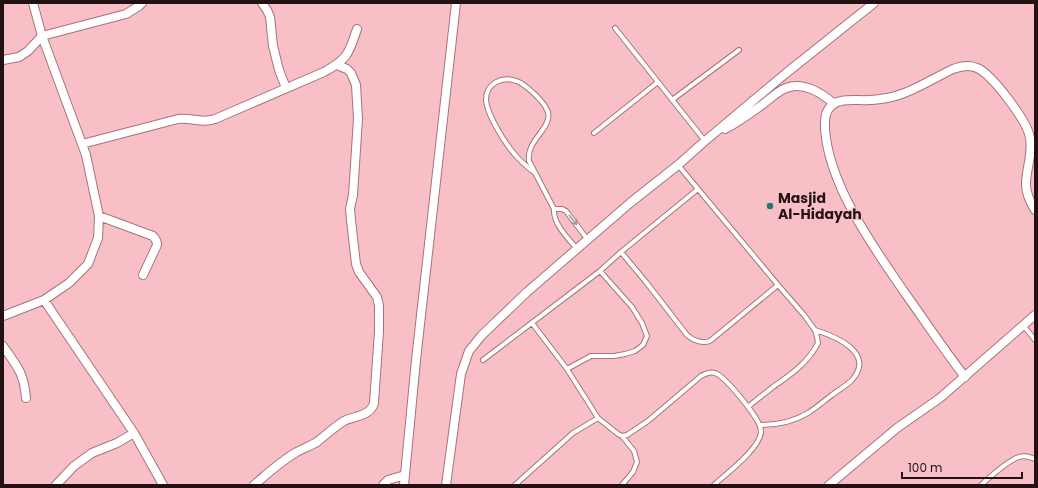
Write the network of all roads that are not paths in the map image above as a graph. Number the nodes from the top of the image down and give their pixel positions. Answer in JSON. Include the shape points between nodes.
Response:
{"nodes":[{"id":1,"x":33,"y":3,"type":"edge"},
{"id":2,"x":148,"y":3,"type":"edge"},
{"id":3,"x":262,"y":3,"type":"edge"},
{"id":4,"x":456,"y":3,"type":"edge"},
{"id":5,"x":874,"y":3,"type":"edge"},
{"id":6,"x":140,"y":5,"type":"edge"},
{"id":7,"x":615,"y":28,"type":"dead end"},
{"id":8,"x":357,"y":29,"type":"dead end"},
{"id":9,"x":42,"y":36,"type":"junction"},
{"id":10,"x":739,"y":50,"type":"dead end"},
{"id":11,"x":3,"y":60,"type":"edge"},
{"id":12,"x":337,"y":65,"type":"junction"},
{"id":13,"x":658,"y":82,"type":"junction"},
{"id":14,"x":286,"y":88,"type":"junction"},
{"id":15,"x":672,"y":100,"type":"junction"},
{"id":16,"x":834,"y":104,"type":"junction"},
{"id":17,"x":717,"y":131,"type":"junction"},
{"id":18,"x":594,"y":132,"type":"dead end"},
{"id":19,"x":705,"y":141,"type":"junction"},
{"id":20,"x":82,"y":144,"type":"junction"},
{"id":21,"x":678,"y":165,"type":"junction"},
{"id":22,"x":534,"y":172,"type":"junction"},
{"id":23,"x":698,"y":189,"type":"junction"},
{"id":24,"x":554,"y":209,"type":"junction"},
{"id":25,"x":1035,"y":210,"type":"edge"},
{"id":26,"x":99,"y":216,"type":"junction"},
{"id":27,"x":588,"y":240,"type":"junction"},
{"id":28,"x":577,"y":250,"type":"junction"},
{"id":29,"x":621,"y":252,"type":"junction"},
{"id":30,"x":600,"y":271,"type":"junction"},
{"id":31,"x":143,"y":275,"type":"dead end"},
{"id":32,"x":778,"y":285,"type":"junction"},
{"id":33,"x":44,"y":300,"type":"junction"},
{"id":34,"x":1035,"y":315,"type":"edge"},
{"id":35,"x":3,"y":316,"type":"edge"},
{"id":36,"x":532,"y":323,"type":"junction"},
{"id":37,"x":1023,"y":325,"type":"junction"},
{"id":38,"x":815,"y":330,"type":"junction"},
{"id":39,"x":1035,"y":340,"type":"edge"},
{"id":40,"x":3,"y":346,"type":"edge"},
{"id":41,"x":483,"y":360,"type":"dead end"},
{"id":42,"x":567,"y":369,"type":"junction"},
{"id":43,"x":965,"y":377,"type":"junction"},
{"id":44,"x":26,"y":398,"type":"dead end"},
{"id":45,"x":748,"y":407,"type":"junction"},
{"id":46,"x":598,"y":418,"type":"junction"},
{"id":47,"x":760,"y":425,"type":"junction"},
{"id":48,"x":134,"y":433,"type":"junction"},
{"id":49,"x":622,"y":436,"type":"junction"},
{"id":50,"x":1035,"y":459,"type":"edge"},
{"id":51,"x":405,"y":475,"type":"junction"},
{"id":52,"x":56,"y":485,"type":"edge"},
{"id":53,"x":163,"y":485,"type":"edge"},
{"id":54,"x":254,"y":485,"type":"edge"},
{"id":55,"x":383,"y":485,"type":"edge"},
{"id":56,"x":404,"y":485,"type":"edge"},
{"id":57,"x":446,"y":485,"type":"edge"},
{"id":58,"x":515,"y":485,"type":"edge"},
{"id":59,"x":622,"y":485,"type":"edge"},
{"id":60,"x":714,"y":485,"type":"edge"},
{"id":61,"x":829,"y":485,"type":"edge"},
{"id":62,"x":981,"y":485,"type":"edge"}],
"edges":[{"from":1,"to":9,"type":"street"},
{"from":2,"to":6,"type":"street"},
{"from":3,"to":14,"type":"street","via":[[270,17],[273,46]]},
{"from":4,"to":51,"type":"street"},
{"from":5,"to":17,"type":"street"},
{"from":6,"to":9,"type":"street","via":[[126,14]]},
{"from":7,"to":13,"type":"lane"},
{"from":8,"to":12,"type":"street","via":[[345,58]]},
{"from":9,"to":11,"type":"street","via":[[19,57]]},
{"from":9,"to":20,"type":"street"},
{"from":10,"to":15,"type":"lane"},
{"from":12,"to":14,"type":"street"},
{"from":12,"to":54,"type":"street","via":[[351,73],[356,85],[358,120],[350,209],[358,272],[377,297],[379,306],[374,403],[368,412],[345,421],[316,442],[295,453]]},
{"from":13,"to":15,"type":"lane"},
{"from":13,"to":18,"type":"lane"},
{"from":14,"to":20,"type":"street","via":[[209,121],[178,119]]},
{"from":15,"to":19,"type":"lane"},
{"from":16,"to":17,"type":"street","via":[[813,90],[792,86],[775,94],[731,126]]},
{"from":16,"to":25,"type":"street","via":[[900,95],[961,66],[979,68],[1005,96],[1028,130],[1031,149],[1026,184]]},
{"from":16,"to":43,"type":"street","via":[[825,116],[826,136],[830,159],[840,187],[878,254]]},
{"from":17,"to":19,"type":"street"},
{"from":19,"to":21,"type":"street"},
{"from":20,"to":26,"type":"street"},
{"from":21,"to":23,"type":"lane"},
{"from":21,"to":27,"type":"street"},
{"from":22,"to":22,"type":"lane","via":[[529,161],[530,148],[546,126],[547,110],[524,85],[516,80],[502,79],[492,85],[487,93],[486,100],[491,118],[517,157]]},
{"from":22,"to":24,"type":"lane"},
{"from":23,"to":29,"type":"lane"},
{"from":23,"to":32,"type":"lane"},
{"from":24,"to":27,"type":"lane","one_way":true,"via":[[566,212]]},
{"from":24,"to":28,"type":"lane","via":[[557,222]]},
{"from":26,"to":31,"type":"street","via":[[155,238],[157,246]]},
{"from":26,"to":33,"type":"street","via":[[98,238],[88,264],[69,283]]},
{"from":27,"to":28,"type":"street"},
{"from":28,"to":57,"type":"street","via":[[516,303],[468,351],[461,374]]},
{"from":29,"to":30,"type":"lane"},
{"from":29,"to":32,"type":"lane","via":[[687,335],[700,342],[707,342],[717,335]]},
{"from":30,"to":36,"type":"lane"},
{"from":30,"to":42,"type":"lane","via":[[632,307],[647,336],[643,345],[635,351],[614,356],[591,356]]},
{"from":32,"to":38,"type":"lane"},
{"from":33,"to":35,"type":"street"},
{"from":33,"to":48,"type":"street"},
{"from":34,"to":37,"type":"street"},
{"from":36,"to":41,"type":"lane"},
{"from":36,"to":42,"type":"lane"},
{"from":37,"to":39,"type":"lane"},
{"from":37,"to":43,"type":"street"},
{"from":38,"to":45,"type":"lane","via":[[818,343],[808,359]]},
{"from":38,"to":47,"type":"lane","via":[[846,343],[859,361],[857,372],[852,380],[808,413],[780,424]]},
{"from":40,"to":44,"type":"street","via":[[18,366]]},
{"from":42,"to":46,"type":"lane"},
{"from":43,"to":61,"type":"street","via":[[897,428]]},
{"from":45,"to":47,"type":"lane"},
{"from":45,"to":49,"type":"lane","via":[[719,375],[707,373],[648,421]]},
{"from":46,"to":49,"type":"lane"},
{"from":46,"to":58,"type":"lane","via":[[573,433]]},
{"from":47,"to":60,"type":"lane","via":[[760,435],[750,452]]},
{"from":48,"to":52,"type":"street","via":[[92,453],[74,466]]},
{"from":48,"to":53,"type":"street"},
{"from":49,"to":59,"type":"lane","via":[[634,451],[637,462],[633,472]]},
{"from":50,"to":62,"type":"lane","via":[[1025,456],[1014,458]]},
{"from":51,"to":55,"type":"street","via":[[388,480]]},
{"from":51,"to":56,"type":"street"}]}
